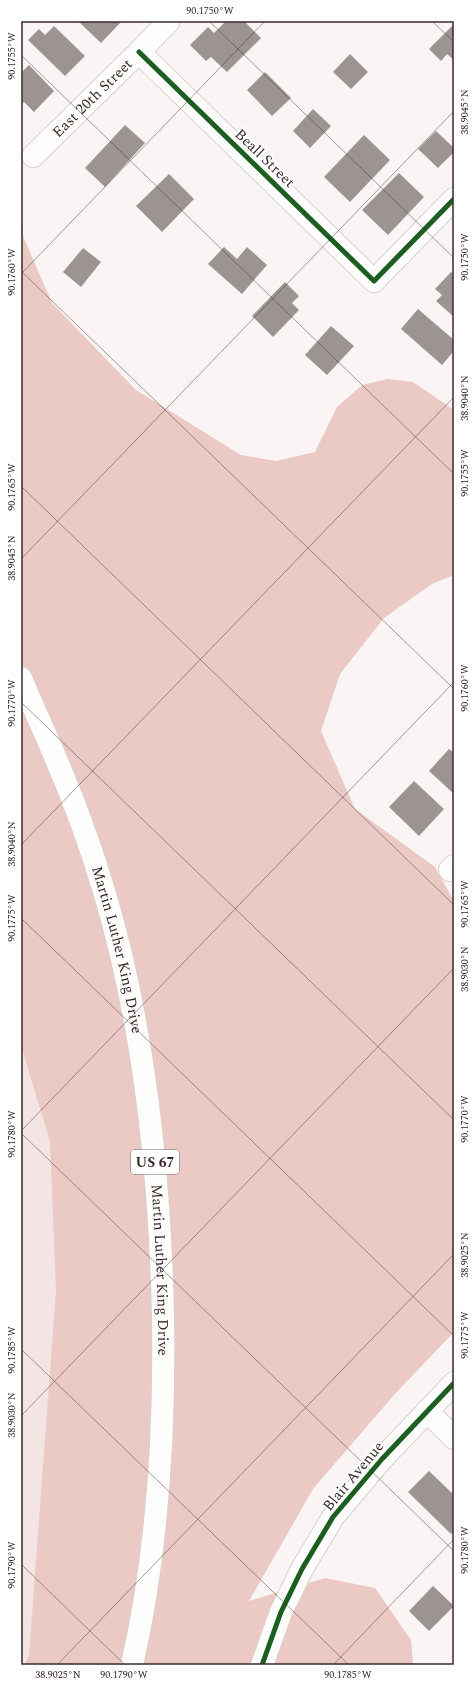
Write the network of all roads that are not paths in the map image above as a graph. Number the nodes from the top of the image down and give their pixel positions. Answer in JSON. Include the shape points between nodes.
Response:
{"nodes":[{"id":1,"x":169,"y":21,"type":"edge"},
{"id":2,"x":140,"y":52,"type":"junction"},
{"id":3,"x":32,"y":156,"type":"dead end"},
{"id":4,"x":454,"y":199,"type":"edge"},
{"id":5,"x":21,"y":678,"type":"edge"},
{"id":6,"x":454,"y":1383,"type":"edge"},
{"id":7,"x":427,"y":1411,"type":"junction"},
{"id":8,"x":454,"y":1438,"type":"edge"},
{"id":9,"x":132,"y":1665,"type":"edge"},
{"id":10,"x":262,"y":1665,"type":"edge"}],
"edges":[{"from":1,"to":2,"type":"main road","name":"East 20th Street"},
{"from":2,"to":3,"type":"main road","name":"East 20th Street"},
{"from":2,"to":4,"type":"main road","name":"Beall Street","via":[[374,281]]},
{"from":5,"to":9,"type":"main road","name":"Martin Luther King Drive","number":"US 67","via":[[74,802],[105,893],[129,993],[148,1097],[159,1214],[162,1282],[162,1430],[154,1536],[140,1632]]},
{"from":6,"to":7,"type":"main road","name":"Blair Avenue"},
{"from":7,"to":8,"type":"main road"},
{"from":7,"to":10,"type":"main road","name":"Blair Avenue","via":[[333,1517],[302,1569],[284,1606]]}]}
